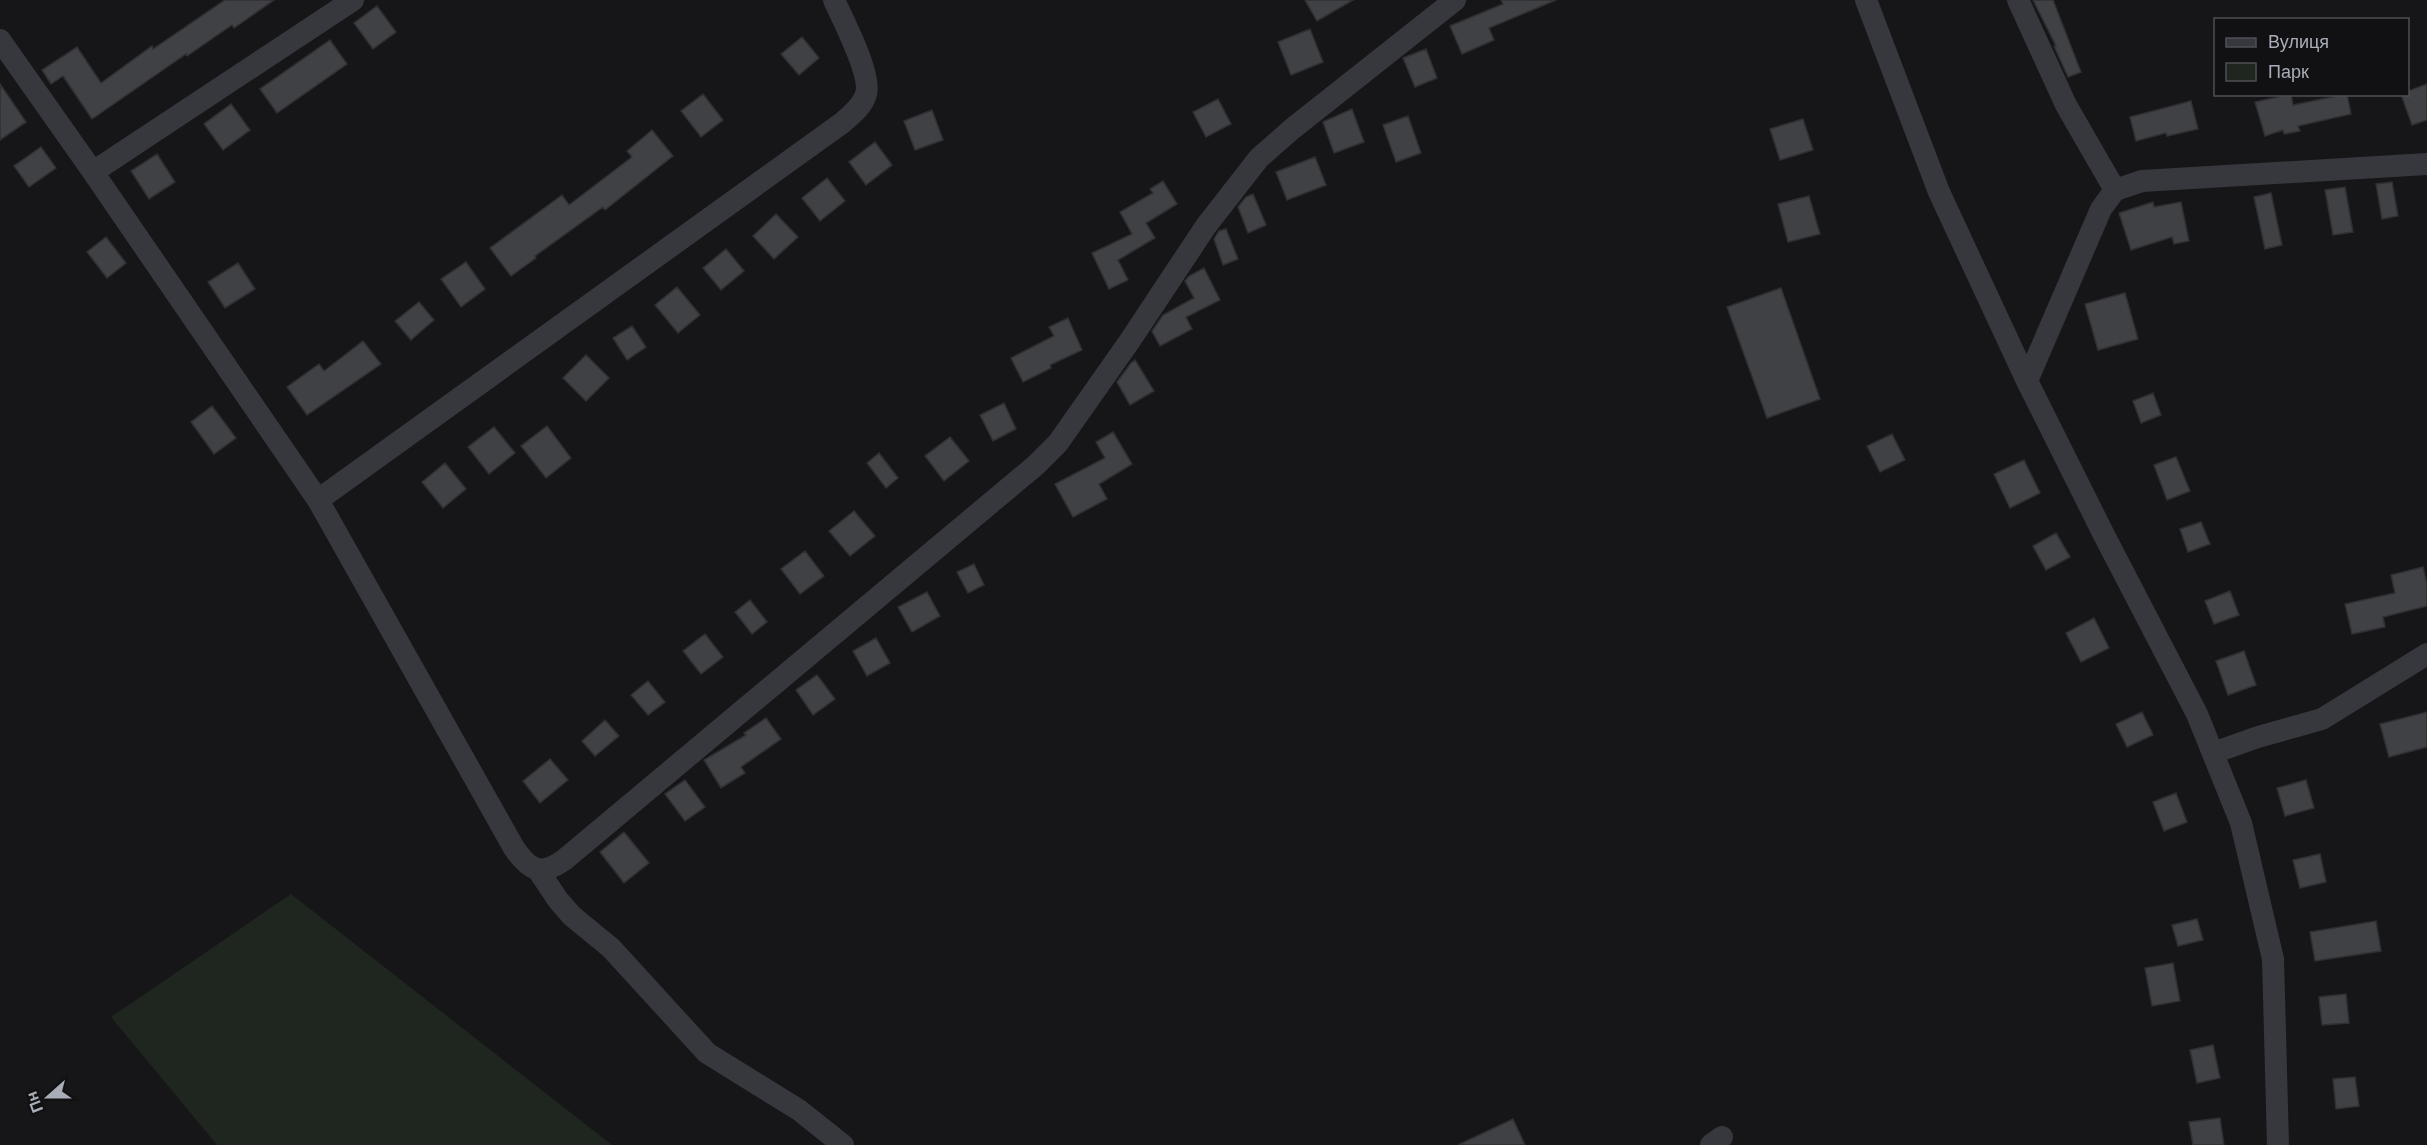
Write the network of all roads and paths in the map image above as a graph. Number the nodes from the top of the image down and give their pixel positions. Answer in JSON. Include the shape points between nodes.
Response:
{"nodes":[{"id":1,"x":353,"y":0,"type":"edge"},
{"id":2,"x":834,"y":0,"type":"edge"},
{"id":3,"x":1455,"y":0,"type":"edge"},
{"id":4,"x":1866,"y":0,"type":"edge"},
{"id":5,"x":2018,"y":0,"type":"edge"},
{"id":6,"x":0,"y":40,"type":"edge"},
{"id":7,"x":2427,"y":164,"type":"edge"},
{"id":8,"x":93,"y":172,"type":"junction"},
{"id":9,"x":2115,"y":190,"type":"junction"},
{"id":10,"x":2026,"y":381,"type":"junction"},
{"id":11,"x":318,"y":500,"type":"junction"},
{"id":12,"x":2427,"y":654,"type":"edge"},
{"id":13,"x":2213,"y":753,"type":"junction"},
{"id":14,"x":538,"y":870,"type":"junction"},
{"id":15,"x":843,"y":1145,"type":"edge"},
{"id":16,"x":2278,"y":1145,"type":"edge"}],
"edges":[{"from":1,"to":8,"type":"street"},
{"from":2,"to":11,"type":"street","via":[[865,77],[867,93],[858,108]]},
{"from":3,"to":14,"type":"street","via":[[1259,158],[1206,226],[1058,443],[1036,465],[564,860],[552,868]]},
{"from":4,"to":10,"type":"street","via":[[1939,192]]},
{"from":5,"to":9,"type":"street","via":[[2066,105]]},
{"from":6,"to":8,"type":"street"},
{"from":7,"to":9,"type":"street","via":[[2142,181]]},
{"from":8,"to":11,"type":"street"},
{"from":9,"to":10,"type":"street","via":[[2101,208]]},
{"from":10,"to":13,"type":"street","via":[[2198,714]]},
{"from":11,"to":14,"type":"street","via":[[514,848],[525,864]]},
{"from":12,"to":13,"type":"street","via":[[2322,719]]},
{"from":13,"to":16,"type":"street","via":[[2241,823],[2273,959]]},
{"from":14,"to":15,"type":"street","via":[[572,916],[611,948],[707,1053],[799,1110]]}]}
